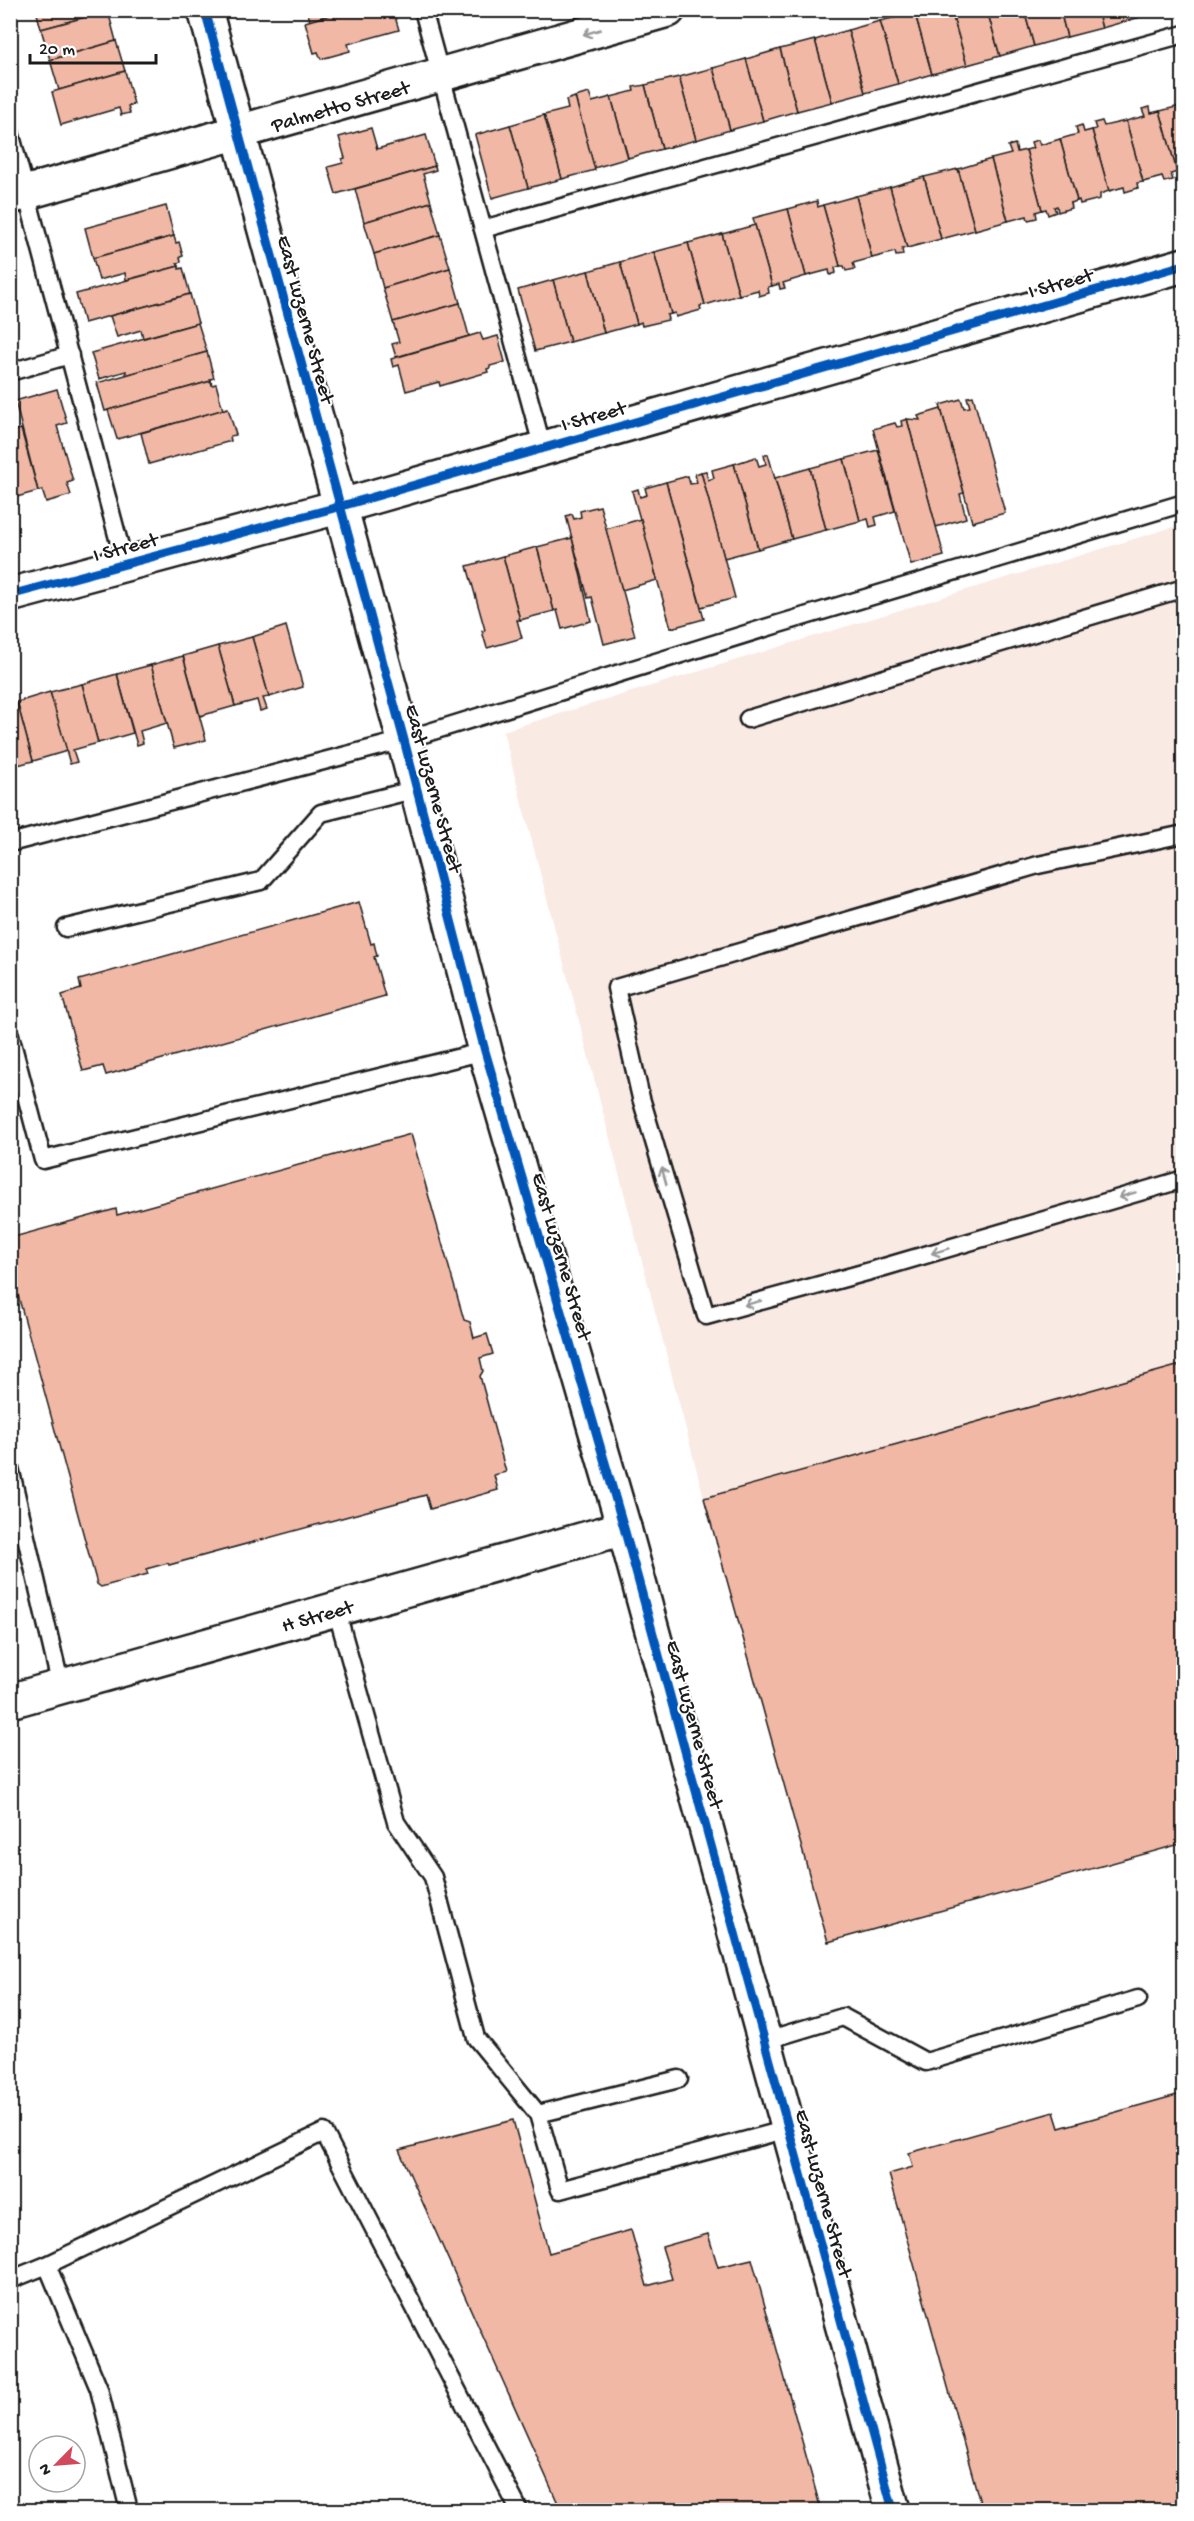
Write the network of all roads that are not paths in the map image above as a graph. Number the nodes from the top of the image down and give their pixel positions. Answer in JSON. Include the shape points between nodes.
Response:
{"nodes":[{"id":1,"x":205,"y":10,"type":"edge"},
{"id":2,"x":423,"y":10,"type":"edge"},
{"id":3,"x":668,"y":10,"type":"edge"},
{"id":4,"x":1184,"y":34,"type":"edge"},
{"id":5,"x":441,"y":76,"type":"junction"},
{"id":6,"x":10,"y":132,"type":"edge"},
{"id":7,"x":238,"y":134,"type":"junction"},
{"id":8,"x":19,"y":195,"type":"edge"},
{"id":9,"x":483,"y":229,"type":"junction"},
{"id":10,"x":1184,"y":265,"type":"edge"},
{"id":11,"x":70,"y":355,"type":"junction"},
{"id":12,"x":10,"y":372,"type":"edge"},
{"id":13,"x":543,"y":448,"type":"junction"},
{"id":14,"x":1184,"y":503,"type":"edge"},
{"id":15,"x":338,"y":507,"type":"junction"},
{"id":16,"x":125,"y":565,"type":"junction"},
{"id":17,"x":1184,"y":588,"type":"edge"},
{"id":18,"x":10,"y":595,"type":"edge"},
{"id":19,"x":748,"y":719,"type":"dead end"},
{"id":20,"x":404,"y":740,"type":"junction"},
{"id":21,"x":417,"y":789,"type":"junction"},
{"id":22,"x":1184,"y":834,"type":"edge"},
{"id":23,"x":10,"y":843,"type":"edge"},
{"id":24,"x":66,"y":928,"type":"dead end"},
{"id":25,"x":10,"y":1035,"type":"edge"},
{"id":26,"x":485,"y":1051,"type":"junction"},
{"id":27,"x":1184,"y":1179,"type":"edge"},
{"id":28,"x":10,"y":1468,"type":"edge"},
{"id":29,"x":624,"y":1528,"type":"junction"},
{"id":30,"x":336,"y":1609,"type":"junction"},
{"id":31,"x":60,"y":1687,"type":"junction"},
{"id":32,"x":10,"y":1701,"type":"edge"},
{"id":33,"x":1138,"y":1999,"type":"dead end"},
{"id":34,"x":764,"y":2041,"type":"junction"},
{"id":35,"x":679,"y":2079,"type":"dead end"},
{"id":36,"x":538,"y":2114,"type":"junction"},
{"id":37,"x":788,"y":2129,"type":"junction"},
{"id":38,"x":47,"y":2265,"type":"junction"},
{"id":39,"x":10,"y":2280,"type":"edge"},
{"id":40,"x":129,"y":2511,"type":"edge"},
{"id":41,"x":519,"y":2511,"type":"edge"},
{"id":42,"x":893,"y":2511,"type":"edge"}],
"edges":[{"from":1,"to":7,"type":"street","name":"East Luzerne Street"},
{"from":2,"to":5,"type":"lane"},
{"from":3,"to":5,"type":"street","name":"Palmetto Street","one_way":true},
{"from":4,"to":9,"type":"lane"},
{"from":5,"to":7,"type":"street","name":"Palmetto Street"},
{"from":5,"to":9,"type":"lane"},
{"from":6,"to":8,"type":"lane"},
{"from":7,"to":8,"type":"street","name":"Palmetto Street"},
{"from":7,"to":15,"type":"street","name":"East Luzerne Street"},
{"from":8,"to":11,"type":"lane"},
{"from":9,"to":13,"type":"lane"},
{"from":10,"to":13,"type":"street","name":"I Street"},
{"from":11,"to":12,"type":"lane"},
{"from":11,"to":16,"type":"lane"},
{"from":13,"to":15,"type":"street","name":"I Street"},
{"from":14,"to":20,"type":"lane"},
{"from":15,"to":16,"type":"street","name":"I Street"},
{"from":15,"to":20,"type":"street","name":"East Luzerne Street"},
{"from":16,"to":18,"type":"street","name":"I Street"},
{"from":17,"to":19,"type":"lane"},
{"from":20,"to":21,"type":"street","name":"East Luzerne Street"},
{"from":20,"to":23,"type":"lane"},
{"from":21,"to":24,"type":"lane","via":[[321,813],[261,881]]},
{"from":21,"to":26,"type":"street","name":"East Luzerne Street"},
{"from":27,"to":22,"type":"lane","one_way":true,"via":[[706,1316],[641,1098],[616,988],[1038,865]]},
{"from":25,"to":26,"type":"lane","via":[[43,1160]]},
{"from":26,"to":29,"type":"street","name":"East Luzerne Street"},
{"from":28,"to":31,"type":"lane"},
{"from":29,"to":30,"type":"street","name":"H Street"},
{"from":29,"to":34,"type":"street","name":"East Luzerne Street"},
{"from":30,"to":31,"type":"street","name":"H Street"},
{"from":30,"to":36,"type":"lane","via":[[396,1822],[433,1877],[476,2038]]},
{"from":31,"to":32,"type":"street","name":"H Street"},
{"from":33,"to":34,"type":"lane","via":[[926,2062],[843,2017]]},
{"from":34,"to":37,"type":"street","name":"East Luzerne Street"},
{"from":35,"to":36,"type":"lane"},
{"from":36,"to":37,"type":"lane","via":[[560,2190]]},
{"from":37,"to":42,"type":"street","name":"East Luzerne Street"},
{"from":38,"to":39,"type":"lane"},
{"from":38,"to":40,"type":"lane","via":[[99,2390]]},
{"from":38,"to":41,"type":"lane","via":[[324,2133]]}]}
